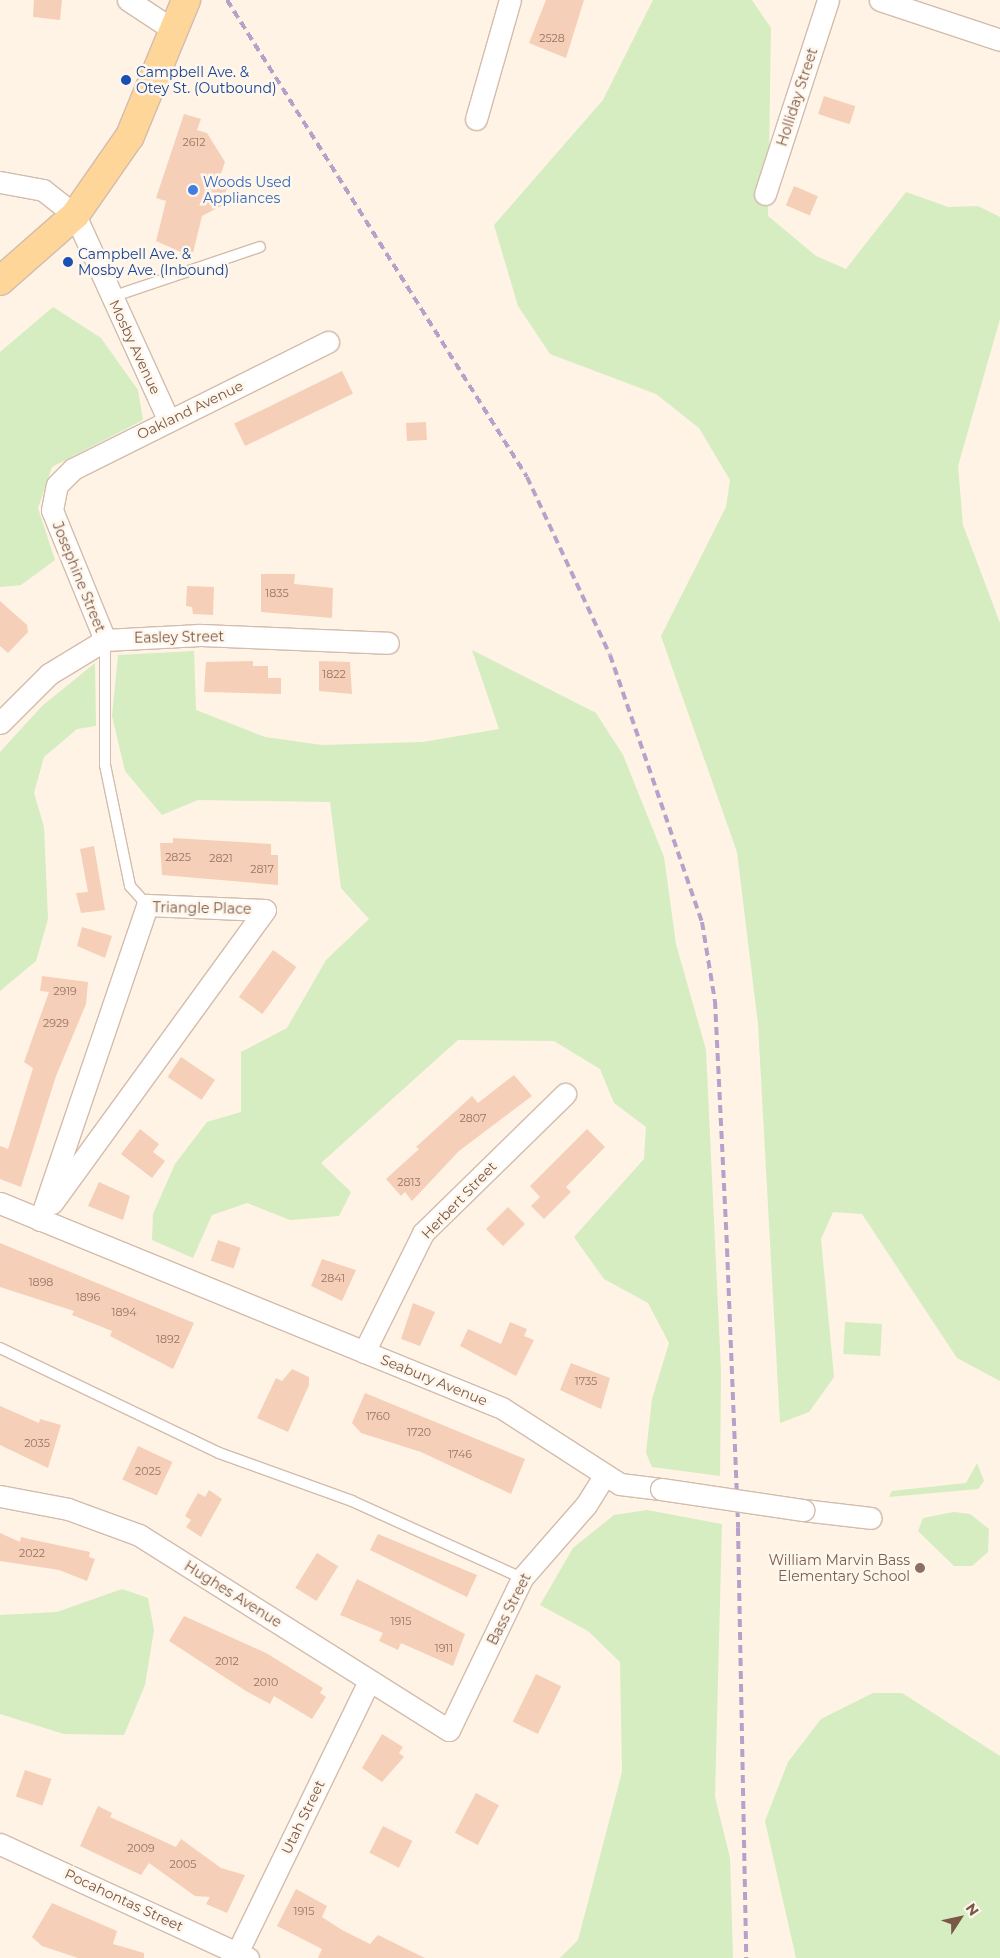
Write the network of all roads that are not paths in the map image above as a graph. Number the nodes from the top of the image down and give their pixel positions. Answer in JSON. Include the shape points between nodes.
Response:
{"nodes":[{"id":1,"x":128,"y":0,"type":"edge"},
{"id":2,"x":186,"y":0,"type":"edge"},
{"id":3,"x":510,"y":0,"type":"edge"},
{"id":4,"x":828,"y":0,"type":"edge"},
{"id":5,"x":880,"y":0,"type":"edge"},
{"id":6,"x":174,"y":31,"type":"junction"},
{"id":7,"x":1000,"y":40,"type":"edge"},
{"id":8,"x":476,"y":119,"type":"dead end"},
{"id":9,"x":0,"y":182,"type":"edge"},
{"id":10,"x":765,"y":194,"type":"dead end"},
{"id":11,"x":75,"y":215,"type":"junction"},
{"id":12,"x":260,"y":247,"type":"dead end"},
{"id":13,"x":0,"y":281,"type":"edge"},
{"id":14,"x":112,"y":297,"type":"junction"},
{"id":15,"x":328,"y":342,"type":"dead end"},
{"id":16,"x":168,"y":419,"type":"junction"},
{"id":17,"x":57,"y":485,"type":"joint"},
{"id":18,"x":105,"y":640,"type":"junction"},
{"id":19,"x":388,"y":643,"type":"dead end"},
{"id":20,"x":0,"y":723,"type":"edge"},
{"id":21,"x":148,"y":905,"type":"junction"},
{"id":22,"x":565,"y":1094,"type":"dead end"},
{"id":23,"x":0,"y":1203,"type":"edge"},
{"id":24,"x":40,"y":1220,"type":"junction"},
{"id":25,"x":0,"y":1348,"type":"edge"},
{"id":26,"x":364,"y":1352,"type":"junction"},
{"id":27,"x":604,"y":1476,"type":"junction"},
{"id":28,"x":0,"y":1496,"type":"edge"},
{"id":29,"x":871,"y":1518,"type":"dead end"},
{"id":30,"x":522,"y":1578,"type":"junction"},
{"id":31,"x":369,"y":1681,"type":"junction"},
{"id":32,"x":449,"y":1730,"type":"joint"},
{"id":33,"x":0,"y":1844,"type":"edge"},
{"id":34,"x":243,"y":1955,"type":"edge"}],
"edges":[{"from":1,"to":6,"type":"street"},
{"from":2,"to":6,"type":"main road"},
{"from":3,"to":8,"type":"street"},
{"from":4,"to":10,"type":"street","name":"Holliday Street"},
{"from":5,"to":7,"type":"street"},
{"from":6,"to":11,"type":"main road","via":[[130,136]]},
{"from":9,"to":11,"type":"street","name":"Mosby Avenue","via":[[44,190]]},
{"from":11,"to":13,"type":"main road"},
{"from":11,"to":14,"type":"street","name":"Mosby Avenue"},
{"from":12,"to":14,"type":"lane"},
{"from":14,"to":16,"type":"street","name":"Mosby Avenue"},
{"from":15,"to":16,"type":"street","name":"Oakland Avenue"},
{"from":16,"to":17,"type":"street","name":"Oakland Avenue","via":[[73,469]]},
{"from":17,"to":18,"type":"street","name":"Josephine Street","via":[[52,510]]},
{"from":18,"to":19,"type":"street","name":"Easley Street","via":[[200,635]]},
{"from":18,"to":20,"type":"street","name":"Easley Street","via":[[49,674]]},
{"from":18,"to":21,"type":"lane","via":[[105,764],[130,886]]},
{"from":21,"to":24,"type":"street","name":"Triangle Place"},
{"from":21,"to":24,"type":"street","name":"Triangle Place","via":[[265,910]]},
{"from":22,"to":26,"type":"street","name":"Herbert Street","via":[[423,1233]]},
{"from":23,"to":24,"type":"street","name":"Seabury Avenue"},
{"from":24,"to":26,"type":"street","name":"Seabury Avenue"},
{"from":25,"to":30,"type":"lane","via":[[219,1453],[352,1501]]},
{"from":26,"to":27,"type":"street","name":"Seabury Avenue","via":[[502,1408]]},
{"from":27,"to":29,"type":"street","name":"Seabury Avenue","bridge":true,"via":[[620,1484]]},
{"from":27,"to":30,"type":"street","name":"Bass Street","via":[[586,1505]]},
{"from":28,"to":31,"type":"street","name":"Hughes Avenue","via":[[68,1509],[139,1535]]},
{"from":30,"to":32,"type":"street","name":"Bass Street"},
{"from":31,"to":32,"type":"street","name":"Hughes Avenue"},
{"from":31,"to":34,"type":"street","name":"Utah Street"},
{"from":33,"to":34,"type":"street","name":"Pocahontas Street"}]}
